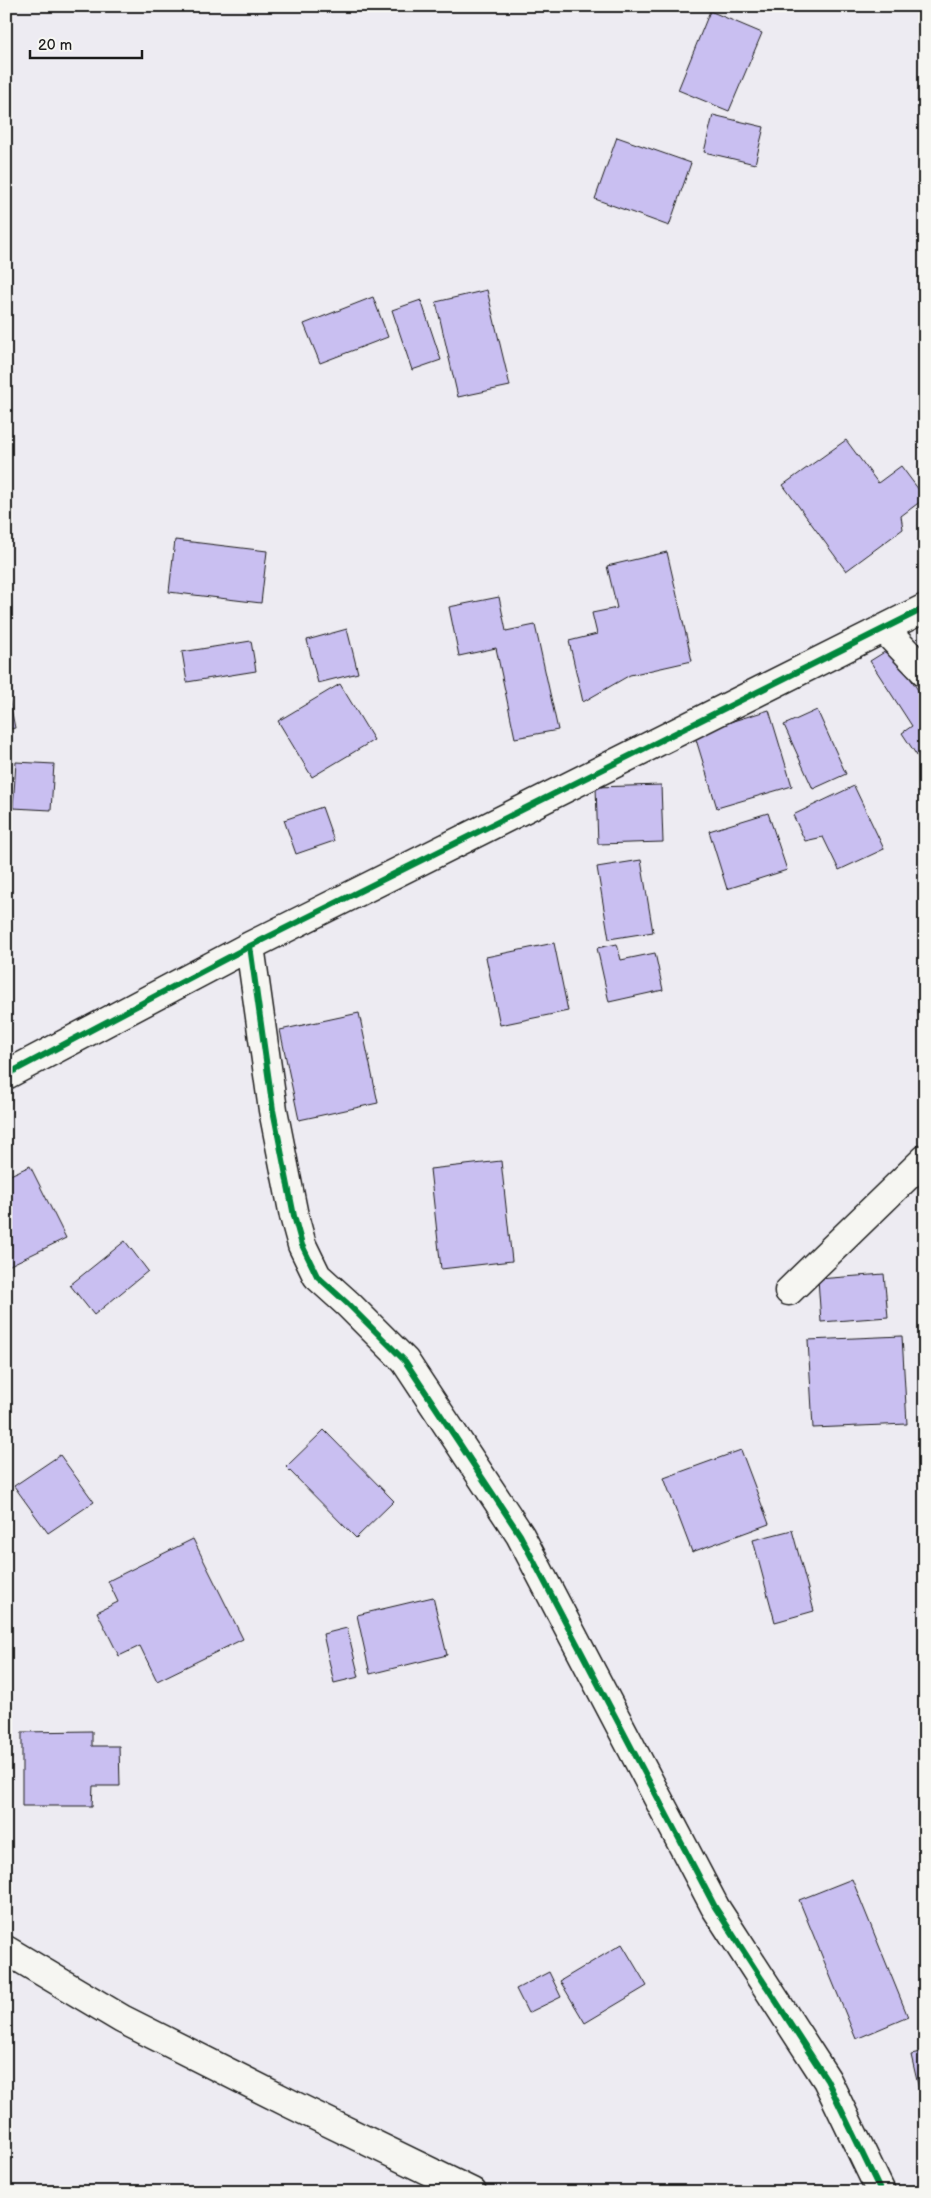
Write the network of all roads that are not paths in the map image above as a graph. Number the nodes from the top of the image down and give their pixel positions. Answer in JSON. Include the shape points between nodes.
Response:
{"nodes":[{"id":1,"x":925,"y":608,"type":"edge"},
{"id":2,"x":884,"y":629,"type":"junction"},
{"id":3,"x":925,"y":672,"type":"edge"},
{"id":4,"x":250,"y":946,"type":"junction"},
{"id":5,"x":6,"y":1075,"type":"edge"},
{"id":6,"x":925,"y":1159,"type":"edge"},
{"id":7,"x":790,"y":1291,"type":"dead end"},
{"id":8,"x":6,"y":1950,"type":"edge"},
{"id":9,"x":472,"y":2192,"type":"edge"},
{"id":10,"x":881,"y":2192,"type":"edge"}],
"edges":[{"from":1,"to":2,"type":"street"},
{"from":2,"to":3,"type":"street"},
{"from":2,"to":4,"type":"street"},
{"from":4,"to":5,"type":"street"},
{"from":4,"to":10,"type":"street","via":[[273,1110],[294,1216],[302,1246],[317,1276],[405,1361],[520,1535],[715,1907],[827,2080]]},
{"from":6,"to":7,"type":"street"},
{"from":8,"to":9,"type":"street","via":[[122,2019]]}]}
